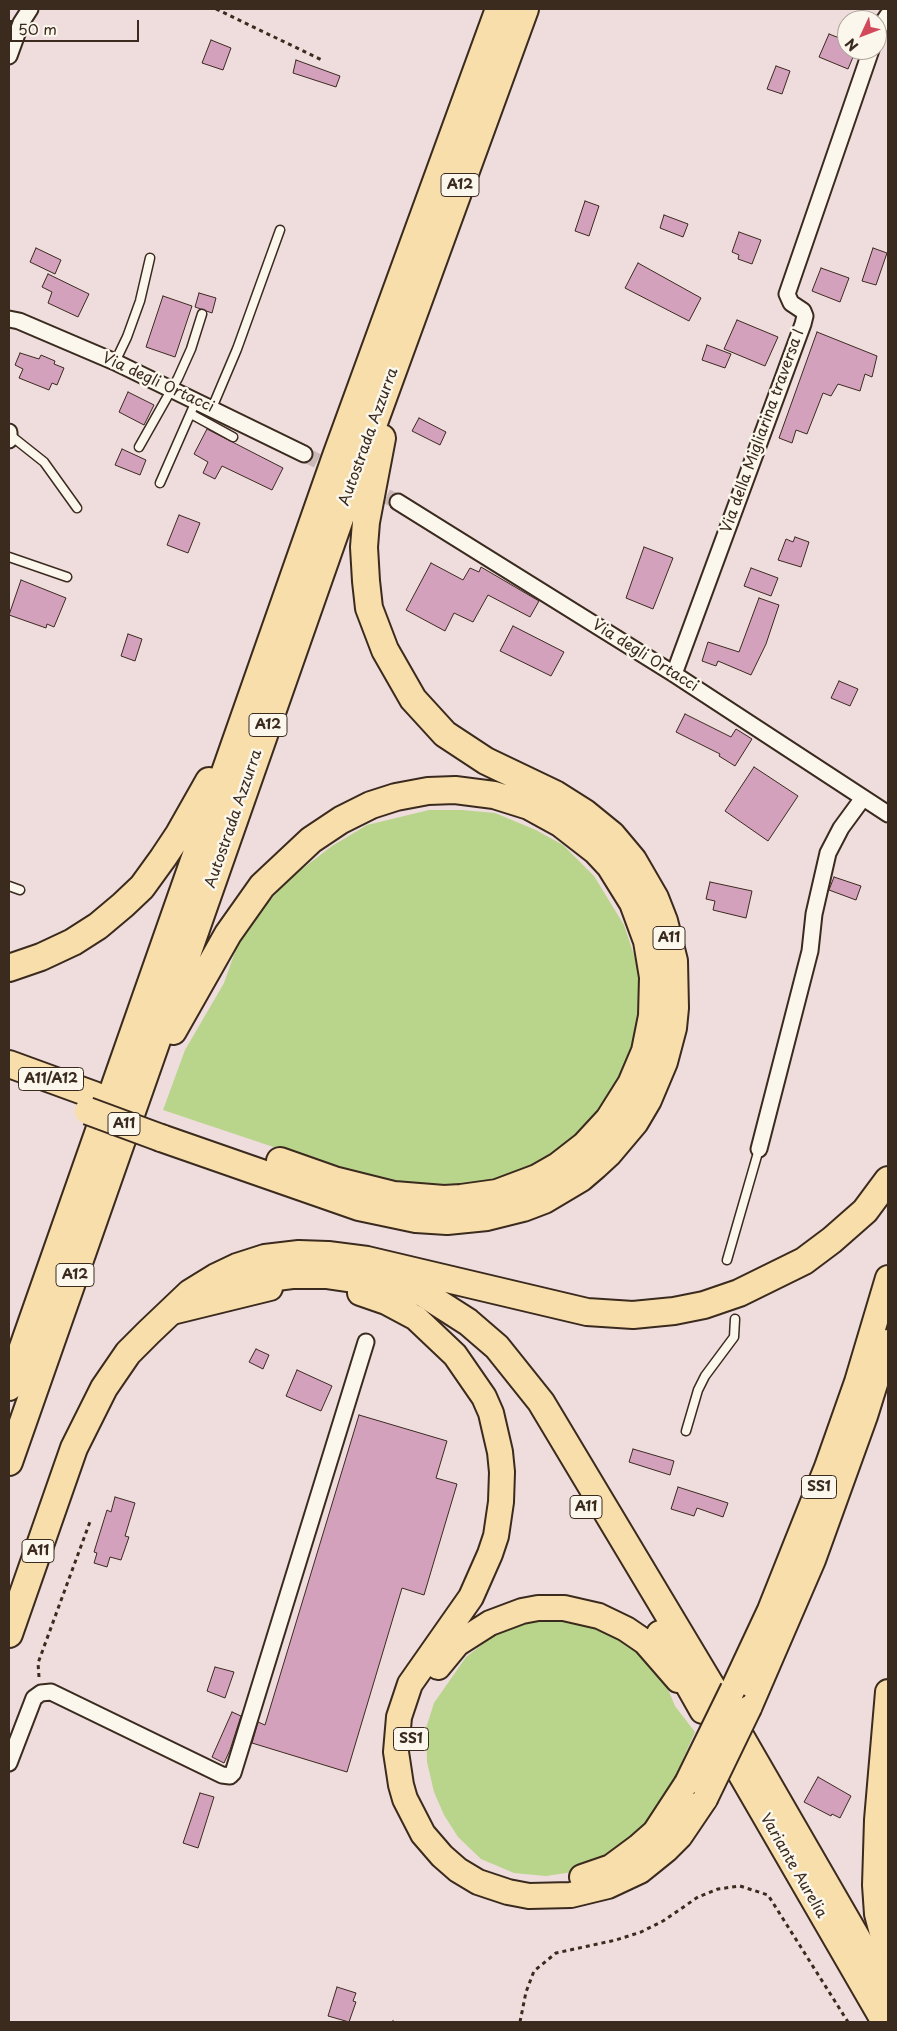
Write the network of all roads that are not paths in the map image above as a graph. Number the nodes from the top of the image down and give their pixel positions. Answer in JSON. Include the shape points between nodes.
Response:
{"nodes":[{"id":1,"x":30,"y":9,"type":"edge"},
{"id":2,"x":499,"y":9,"type":"edge"},
{"id":3,"x":525,"y":9,"type":"edge"},
{"id":4,"x":9,"y":56,"type":"edge"},
{"id":5,"x":868,"y":60,"type":"edge"},
{"id":6,"x":280,"y":230,"type":"dead end"},
{"id":7,"x":150,"y":258,"type":"dead end"},
{"id":8,"x":202,"y":314,"type":"dead end"},
{"id":9,"x":9,"y":319,"type":"edge"},
{"id":10,"x":115,"y":362,"type":"junction"},
{"id":11,"x":396,"y":362,"type":"junction"},
{"id":12,"x":171,"y":388,"type":"junction"},
{"id":13,"x":194,"y":407,"type":"junction"},
{"id":14,"x":212,"y":408,"type":"junction"},
{"id":15,"x":9,"y":434,"type":"edge"},
{"id":16,"x":234,"y":437,"type":"dead end"},
{"id":17,"x":9,"y":440,"type":"edge"},
{"id":18,"x":138,"y":447,"type":"dead end"},
{"id":19,"x":304,"y":454,"type":"tunnel mouth"},
{"id":20,"x":160,"y":484,"type":"dead end"},
{"id":21,"x":398,"y":502,"type":"tunnel mouth"},
{"id":22,"x":78,"y":508,"type":"dead end"},
{"id":23,"x":9,"y":557,"type":"edge"},
{"id":24,"x":67,"y":577,"type":"dead end"},
{"id":25,"x":674,"y":674,"type":"junction"},
{"id":26,"x":243,"y":722,"type":"junction"},
{"id":27,"x":863,"y":798,"type":"junction"},
{"id":28,"x":888,"y":814,"type":"edge"},
{"id":29,"x":9,"y":886,"type":"edge"},
{"id":30,"x":20,"y":890,"type":"dead end"},
{"id":31,"x":9,"y":968,"type":"edge"},
{"id":32,"x":9,"y":1064,"type":"edge"},
{"id":33,"x":9,"y":1083,"type":"edge"},
{"id":34,"x":140,"y":1088,"type":"junction"},
{"id":35,"x":91,"y":1103,"type":"junction"},
{"id":36,"x":163,"y":1129,"type":"junction"},
{"id":37,"x":759,"y":1149,"type":"joint"},
{"id":38,"x":888,"y":1180,"type":"edge"},
{"id":39,"x":728,"y":1260,"type":"dead end"},
{"id":40,"x":888,"y":1278,"type":"edge"},
{"id":41,"x":172,"y":1312,"type":"junction"},
{"id":42,"x":735,"y":1319,"type":"dead end"},
{"id":43,"x":445,"y":1322,"type":"junction"},
{"id":44,"x":366,"y":1342,"type":"dead end"},
{"id":45,"x":888,"y":1342,"type":"edge"},
{"id":46,"x":9,"y":1387,"type":"edge"},
{"id":47,"x":686,"y":1431,"type":"dead end"},
{"id":48,"x":9,"y":1462,"type":"edge"},
{"id":49,"x":9,"y":1634,"type":"edge"},
{"id":50,"x":888,"y":1692,"type":"edge"},
{"id":51,"x":703,"y":1710,"type":"junction"},
{"id":52,"x":9,"y":1763,"type":"edge"},
{"id":53,"x":888,"y":1956,"type":"edge"},
{"id":54,"x":888,"y":1992,"type":"edge"},
{"id":55,"x":884,"y":2022,"type":"edge"}],
"edges":[{"from":1,"to":4,"type":"street","via":[[20,23]]},
{"from":2,"to":26,"type":"highway","name":"Autostrada Azzurra","number":"A12"},
{"from":3,"to":11,"type":"highway","name":"Autostrada Azzurra","number":"A12"},
{"from":5,"to":25,"type":"street","name":"Via della Migliarina traversa I","via":[[787,294],[791,303],[803,311],[803,324]]},
{"from":6,"to":14,"type":"lane"},
{"from":7,"to":10,"type":"lane","via":[[140,301]]},
{"from":8,"to":12,"type":"lane","via":[[191,349]]},
{"from":9,"to":10,"type":"street","name":"Via degli Ortacci"},
{"from":10,"to":12,"type":"street","name":"Via degli Ortacci"},
{"from":11,"to":34,"type":"highway","name":"Autostrada Azzurra","number":"A12"},
{"from":11,"to":36,"type":"highway","number":"A11","via":[[364,547],[368,599],[377,633],[406,688],[445,734],[486,761],[555,794],[586,813],[612,835],[633,860],[655,898],[674,961],[675,1008],[664,1062],[635,1122],[595,1166],[544,1200],[487,1217],[416,1219],[359,1207]]},
{"from":12,"to":13,"type":"street","name":"Via degli Ortacci"},
{"from":12,"to":18,"type":"lane"},
{"from":13,"to":14,"type":"street","name":"Via degli Ortacci"},
{"from":13,"to":16,"type":"lane"},
{"from":13,"to":20,"type":"lane"},
{"from":14,"to":19,"type":"street","name":"Via degli Ortacci"},
{"from":15,"to":17,"type":"street"},
{"from":15,"to":22,"type":"lane","via":[[44,462]]},
{"from":21,"to":25,"type":"street","name":"Via degli Ortacci"},
{"from":23,"to":24,"type":"lane"},
{"from":25,"to":27,"type":"street","name":"Via degli Ortacci"},
{"from":26,"to":31,"type":"highway","via":[[179,834],[142,887],[104,921],[73,942]]},
{"from":26,"to":46,"type":"highway","name":"Autostrada Azzurra","number":"A12"},
{"from":27,"to":28,"type":"street","name":"Via degli Ortacci"},
{"from":27,"to":37,"type":"street","via":[[828,853],[814,914],[810,952]]},
{"from":29,"to":30,"type":"lane"},
{"from":32,"to":35,"type":"highway","number":"A11/A12"},
{"from":33,"to":35,"type":"highway","number":"A11"},
{"from":34,"to":36,"type":"highway","via":[[228,934],[262,886],[311,840],[371,805],[412,793],[455,790],[516,801],[560,823],[590,846],[610,866],[633,903],[647,941],[653,999],[649,1034],[639,1067],[620,1103],[598,1133],[574,1155],[537,1178],[475,1197],[444,1199],[394,1195]]},
{"from":34,"to":48,"type":"highway","name":"Autostrada Azzurra","number":"A12"},
{"from":35,"to":36,"type":"highway","number":"A11","bridge":true},
{"from":37,"to":39,"type":"lane"},
{"from":38,"to":41,"type":"highway","via":[[865,1211],[804,1261],[739,1293],[690,1308],[648,1314],[587,1312],[350,1257],[312,1254],[282,1255],[249,1263],[190,1292]]},
{"from":40,"to":51,"type":"highway","number":"SS1","bridge":true,"via":[[827,1468],[770,1610],[687,1783],[655,1832],[611,1867],[559,1882],[534,1882],[498,1874],[470,1859],[448,1840],[434,1822],[414,1780],[411,1732],[416,1706],[439,1664],[471,1634],[522,1611],[564,1608],[599,1616],[626,1629],[645,1642]]},
{"from":41,"to":43,"type":"highway","via":[[300,1285],[360,1293],[391,1304],[416,1318]]},
{"from":41,"to":43,"type":"highway","number":"A11","via":[[229,1284],[300,1274],[355,1279],[394,1290],[422,1303]]},
{"from":41,"to":49,"type":"highway","number":"A11","via":[[128,1353],[92,1410],[74,1448]]},
{"from":42,"to":47,"type":"lane","via":[[734,1337],[705,1376]]},
{"from":43,"to":45,"type":"highway","number":"SS1","bridge":true,"via":[[455,1355],[475,1381],[491,1413],[500,1452],[501,1502],[496,1536],[472,1597],[410,1684],[399,1717],[396,1752],[399,1774],[405,1800],[424,1834],[442,1856],[478,1882],[529,1896],[596,1890],[624,1879],[666,1850],[680,1836],[705,1799],[750,1708],[823,1532]]},
{"from":43,"to":51,"type":"highway","number":"A11","via":[[473,1339],[494,1361],[536,1420]]},
{"from":43,"to":54,"type":"highway","via":[[468,1322],[498,1348],[541,1402],[713,1689]]},
{"from":44,"to":52,"type":"street","via":[[233,1773],[222,1775],[51,1692],[41,1693],[29,1706]]},
{"from":50,"to":53,"type":"highway","via":[[875,1884],[877,1914]]},
{"from":51,"to":55,"type":"highway","name":"Variante Aurelia","number":"SS1"}]}
